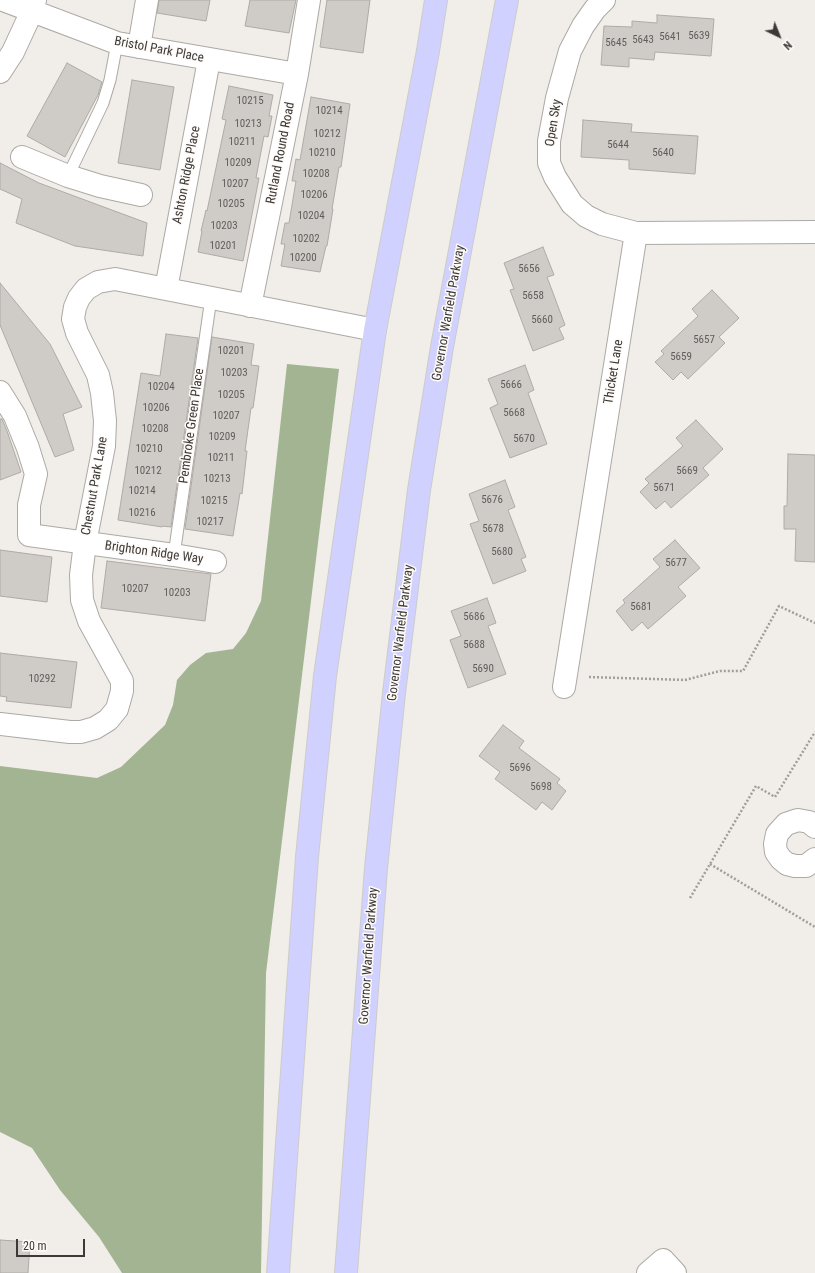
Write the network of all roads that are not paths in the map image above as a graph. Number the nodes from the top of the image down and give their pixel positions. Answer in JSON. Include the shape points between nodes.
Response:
{"nodes":[{"id":1,"x":3,"y":0,"type":"edge"},
{"id":2,"x":148,"y":0,"type":"edge"},
{"id":3,"x":308,"y":0,"type":"edge"},
{"id":4,"x":436,"y":0,"type":"edge"},
{"id":5,"x":506,"y":0,"type":"edge"},
{"id":6,"x":604,"y":0,"type":"edge"},
{"id":7,"x":33,"y":6,"type":"edge"},
{"id":8,"x":117,"y":43,"type":"junction"},
{"id":9,"x":139,"y":47,"type":"junction"},
{"id":10,"x":209,"y":60,"type":"junction"},
{"id":11,"x":0,"y":72,"type":"edge"},
{"id":12,"x":297,"y":74,"type":"junction"},
{"id":13,"x":22,"y":157,"type":"dead end"},
{"id":14,"x":68,"y":176,"type":"junction"},
{"id":15,"x":142,"y":195,"type":"dead end"},
{"id":16,"x":815,"y":232,"type":"edge"},
{"id":17,"x":636,"y":233,"type":"junction"},
{"id":18,"x":166,"y":289,"type":"junction"},
{"id":19,"x":211,"y":298,"type":"junction"},
{"id":20,"x":250,"y":306,"type":"junction"},
{"id":21,"x":375,"y":330,"type":"junction"},
{"id":22,"x":0,"y":392,"type":"edge"},
{"id":23,"x":85,"y":543,"type":"junction"},
{"id":24,"x":174,"y":555,"type":"junction"},
{"id":25,"x":216,"y":562,"type":"dead end"},
{"id":26,"x":565,"y":682,"type":"road end"},
{"id":27,"x":0,"y":724,"type":"edge"},
{"id":28,"x":813,"y":821,"type":"edge"},
{"id":29,"x":815,"y":859,"type":"edge"},
{"id":30,"x":278,"y":1273,"type":"edge"},
{"id":31,"x":346,"y":1273,"type":"edge"},
{"id":32,"x":648,"y":1273,"type":"edge"},
{"id":33,"x":675,"y":1273,"type":"edge"}],
"edges":[{"from":1,"to":7,"type":"street","name":"Bristol Park Place"},
{"from":2,"to":9,"type":"street"},
{"from":3,"to":12,"type":"street","name":"Rutland Round Road"},
{"from":4,"to":21,"type":"main road"},
{"from":5,"to":31,"type":"main road","name":"Governor Warfield Parkway","via":[[442,347],[420,490],[394,693],[376,868]]},
{"from":6,"to":17,"type":"street","name":"Open Sky","via":[[582,26],[570,51],[557,98],[549,141],[549,163],[572,204],[581,212],[602,224]]},
{"from":7,"to":8,"type":"street","name":"Bristol Park Place"},
{"from":7,"to":11,"type":"street"},
{"from":8,"to":9,"type":"street","name":"Bristol Park Place"},
{"from":8,"to":14,"type":"lane","via":[[103,103]]},
{"from":9,"to":10,"type":"street","name":"Bristol Park Place"},
{"from":10,"to":12,"type":"street","name":"Bristol Park Place"},
{"from":10,"to":18,"type":"street","name":"Ashton Ridge Place"},
{"from":12,"to":20,"type":"street","name":"Rutland Round Road"},
{"from":13,"to":14,"type":"street"},
{"from":14,"to":15,"type":"street"},
{"from":16,"to":17,"type":"street"},
{"from":17,"to":26,"type":"street","name":"Thicket Lane"},
{"from":18,"to":19,"type":"street","name":"Chestnut Park Lane"},
{"from":18,"to":23,"type":"street","name":"Chestnut Park Lane","via":[[115,280],[98,282],[86,289],[75,307],[73,319],[98,375],[105,421],[104,446]]},
{"from":19,"to":20,"type":"street","name":"Chestnut Park Lane"},
{"from":19,"to":24,"type":"lane","name":"Pembroke Green Place"},
{"from":20,"to":21,"type":"street","name":"Chestnut Park Lane"},
{"from":21,"to":30,"type":"main road","via":[[325,676],[307,857]]},
{"from":22,"to":23,"type":"street","name":"Brighton Ridge Way","via":[[15,416],[36,474],[29,505],[29,536]]},
{"from":23,"to":24,"type":"street","name":"Brighton Ridge Way"},
{"from":23,"to":27,"type":"street","name":"Chestnut Park Lane","via":[[81,575],[82,600],[88,621],[122,681],[117,709],[108,720],[95,728],[80,732]]},
{"from":24,"to":25,"type":"street","name":"Brighton Ridge Way"},
{"from":28,"to":29,"type":"street","via":[[798,820],[786,824],[777,834],[775,844],[776,852],[786,864],[806,866]]},
{"from":32,"to":33,"type":"street","via":[[663,1260]]}]}
